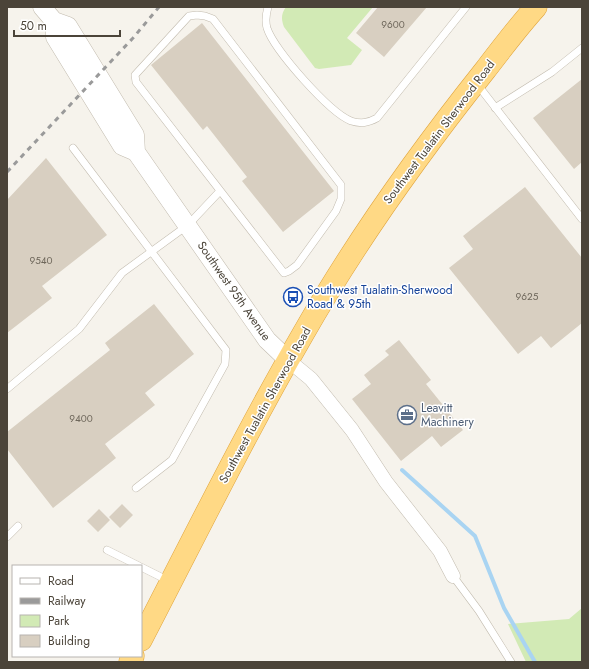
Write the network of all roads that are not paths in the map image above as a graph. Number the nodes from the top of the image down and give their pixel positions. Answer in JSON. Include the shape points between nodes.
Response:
{"nodes":[{"id":1,"x":42,"y":7,"type":"edge"},
{"id":2,"x":268,"y":7,"type":"edge"},
{"id":3,"x":466,"y":7,"type":"edge"},
{"id":4,"x":536,"y":7,"type":"edge"},
{"id":5,"x":582,"y":48,"type":"edge"},
{"id":6,"x":475,"y":82,"type":"junction"},
{"id":7,"x":495,"y":108,"type":"junction"},
{"id":8,"x":73,"y":148,"type":"dead end"},
{"id":9,"x":220,"y":192,"type":"junction"},
{"id":10,"x":581,"y":217,"type":"edge"},
{"id":11,"x":188,"y":225,"type":"junction"},
{"id":12,"x":150,"y":252,"type":"junction"},
{"id":13,"x":288,"y":360,"type":"junction"},
{"id":14,"x":7,"y":389,"type":"edge"},
{"id":15,"x":136,"y":488,"type":"dead end"},
{"id":16,"x":18,"y":526,"type":"dead end"},
{"id":17,"x":7,"y":537,"type":"edge"},
{"id":18,"x":107,"y":550,"type":"dead end"},
{"id":19,"x":136,"y":565,"type":"edge"},
{"id":20,"x":142,"y":568,"type":"edge"},
{"id":21,"x":453,"y":576,"type":"joint"},
{"id":22,"x":171,"y":582,"type":"junction"},
{"id":23,"x":142,"y":638,"type":"edge"},
{"id":24,"x":511,"y":662,"type":"edge"}],
"edges":[{"from":1,"to":11,"type":"street","name":"Southwest 95th Avenue","via":[[54,21],[68,26],[135,135],[136,152]]},
{"from":2,"to":3,"type":"lane","via":[[267,28],[273,42],[312,89],[340,114],[352,121],[368,123],[377,118]]},
{"from":4,"to":6,"type":"highway","name":"Southwest Tualatin Sherwood Road"},
{"from":5,"to":7,"type":"lane","via":[[552,72]]},
{"from":6,"to":7,"type":"lane"},
{"from":6,"to":13,"type":"highway","name":"Southwest Tualatin Sherwood Road","via":[[378,216]]},
{"from":7,"to":10,"type":"lane"},
{"from":8,"to":12,"type":"lane"},
{"from":9,"to":9,"type":"lane","via":[[136,82],[135,75],[189,16],[213,19],[341,185],[342,193],[336,211],[297,265],[284,273]]},
{"from":9,"to":11,"type":"lane"},
{"from":11,"to":12,"type":"lane"},
{"from":11,"to":13,"type":"street","name":"Southwest 95th Avenue","via":[[267,340]]},
{"from":12,"to":14,"type":"lane","via":[[122,273],[79,329]]},
{"from":12,"to":15,"type":"lane","via":[[226,350],[225,364],[172,460]]},
{"from":13,"to":21,"type":"street","name":"Southwest 95th Avenue","via":[[311,379],[352,430],[386,482],[440,552]]},
{"from":13,"to":22,"type":"highway","name":"Southwest Tualatin Sherwood Road"},
{"from":16,"to":17,"type":"lane"},
{"from":18,"to":19,"type":"lane"},
{"from":20,"to":22,"type":"lane"},
{"from":21,"to":24,"type":"lane"},
{"from":22,"to":23,"type":"highway","name":"Southwest Tualatin Sherwood Road"}]}
